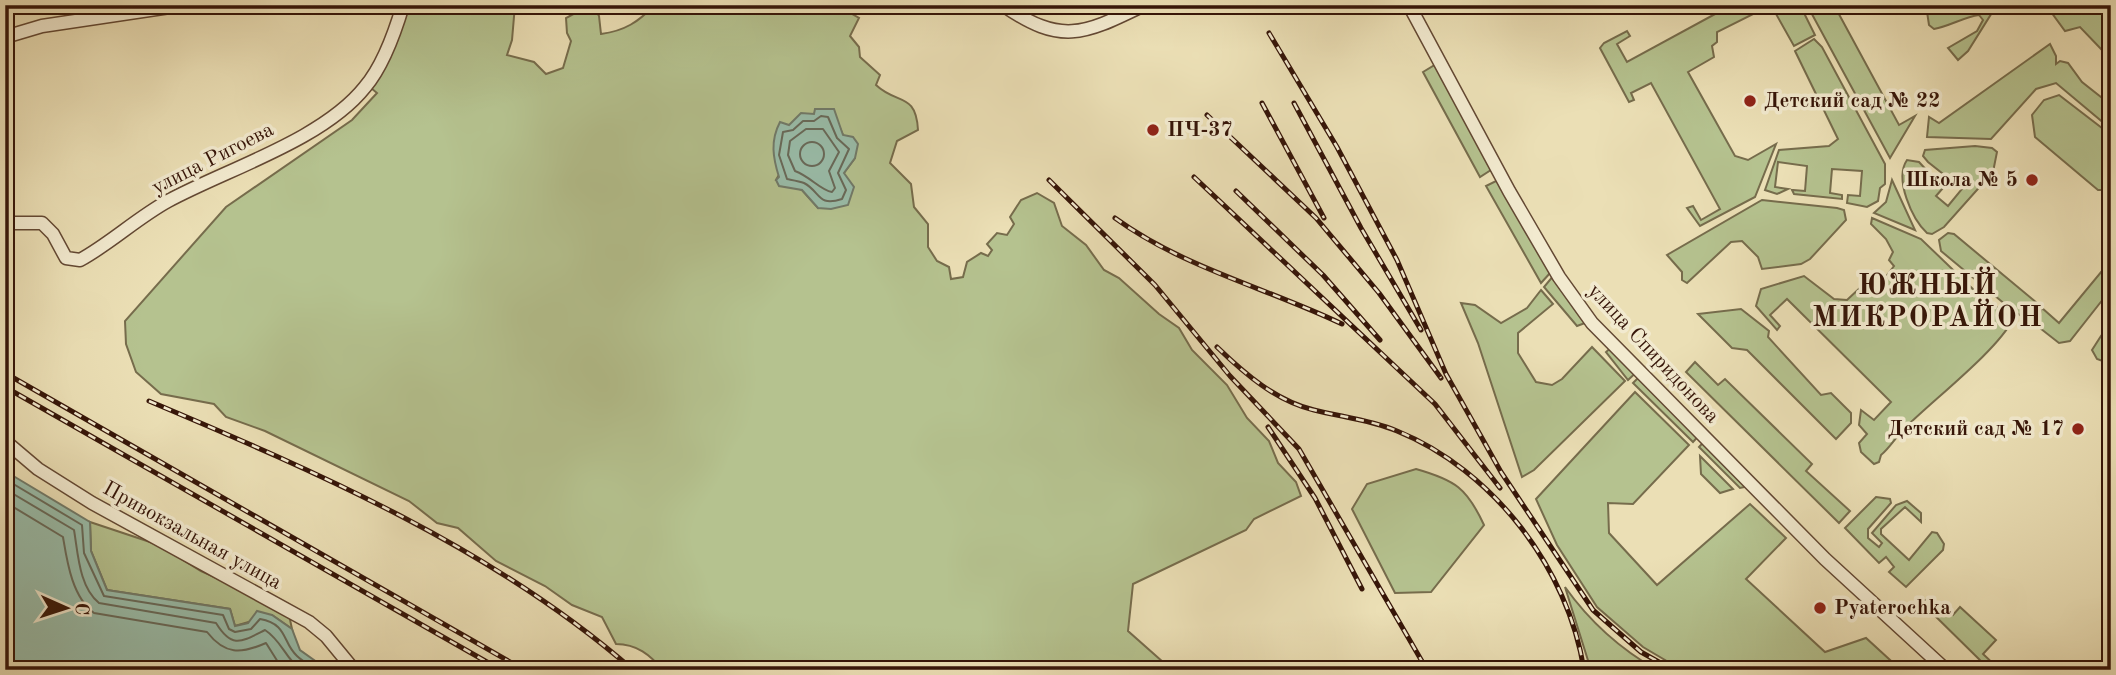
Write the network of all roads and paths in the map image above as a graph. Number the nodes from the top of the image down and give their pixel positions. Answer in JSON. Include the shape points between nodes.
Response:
{"nodes":[{"id":1,"x":183,"y":5,"type":"edge"},
{"id":2,"x":403,"y":5,"type":"edge"},
{"id":3,"x":1003,"y":5,"type":"edge"},
{"id":4,"x":1144,"y":5,"type":"edge"},
{"id":5,"x":1409,"y":5,"type":"edge"},
{"id":6,"x":6,"y":35,"type":"edge"},
{"id":7,"x":5,"y":223,"type":"edge"},
{"id":8,"x":5,"y":441,"type":"edge"},
{"id":9,"x":354,"y":670,"type":"edge"},
{"id":10,"x":1946,"y":670,"type":"edge"}],
"edges":[{"from":1,"to":6,"type":"street"},
{"from":2,"to":7,"type":"street","name":"улица Ригоева","via":[[365,88],[329,118],[167,202],[80,260],[66,258],[42,223]]},
{"from":3,"to":4,"type":"street","via":[[1042,29],[1058,32],[1083,31]]},
{"from":5,"to":10,"type":"street","name":"улица Спиридонова","via":[[1509,191],[1592,323],[1825,559]]},
{"from":8,"to":9,"type":"street","name":"Привокзальная улица","via":[[38,469],[92,503],[309,622],[327,636]]}]}
